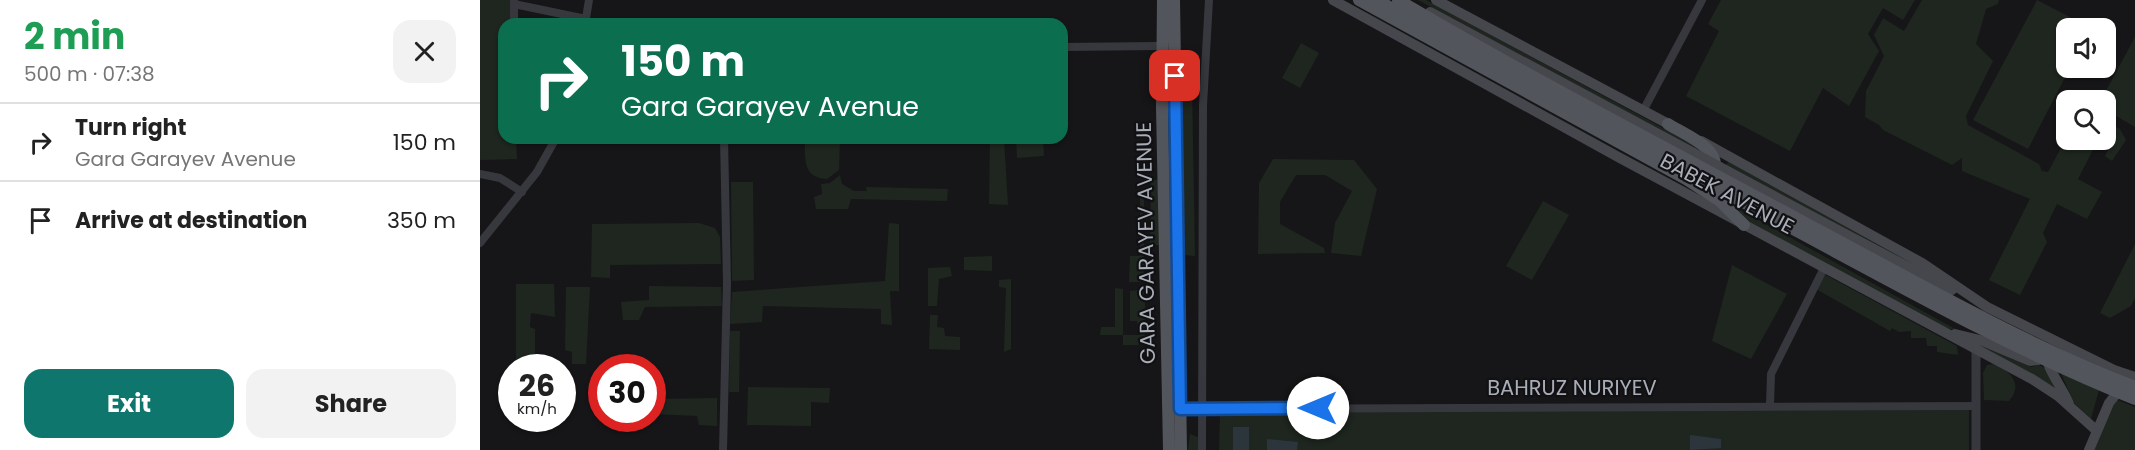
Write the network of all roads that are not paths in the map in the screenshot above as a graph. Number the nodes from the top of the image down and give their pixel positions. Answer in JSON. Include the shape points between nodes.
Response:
{"nodes":[{"id":1,"x":589,"y":0,"type":"edge"},
{"id":2,"x":1161,"y":0,"type":"edge"},
{"id":3,"x":1209,"y":0,"type":"edge"},
{"id":4,"x":1333,"y":0,"type":"edge"},
{"id":5,"x":1359,"y":0,"type":"edge"},
{"id":6,"x":1377,"y":0,"type":"edge"},
{"id":7,"x":1398,"y":0,"type":"edge"},
{"id":8,"x":1407,"y":0,"type":"edge"},
{"id":9,"x":1436,"y":0,"type":"edge"},
{"id":10,"x":1701,"y":0,"type":"edge"},
{"id":11,"x":514,"y":2,"type":"edge"},
{"id":12,"x":1174,"y":2,"type":"edge"},
{"id":13,"x":514,"y":18,"type":"edge"},
{"id":14,"x":574,"y":18,"type":"edge"},
{"id":15,"x":586,"y":18,"type":"edge"},
{"id":16,"x":1158,"y":46,"type":"junction"},
{"id":17,"x":1068,"y":47,"type":"edge"},
{"id":18,"x":1162,"y":72,"type":"junction"},
{"id":19,"x":1643,"y":111,"type":"junction"},
{"id":20,"x":1668,"y":124,"type":"junction"},
{"id":21,"x":553,"y":144,"type":"edge"},
{"id":22,"x":724,"y":144,"type":"edge"},
{"id":23,"x":480,"y":174,"type":"edge"},
{"id":24,"x":1686,"y":179,"type":"junction"},
{"id":25,"x":522,"y":192,"type":"junction"},
{"id":26,"x":1744,"y":225,"type":"junction"},
{"id":27,"x":480,"y":243,"type":"edge"},
{"id":28,"x":1824,"y":268,"type":"junction"},
{"id":29,"x":1987,"y":307,"type":"junction"},
{"id":30,"x":1942,"y":331,"type":"junction"},
{"id":31,"x":2069,"y":348,"type":"junction"},
{"id":32,"x":1976,"y":349,"type":"junction"},
{"id":33,"x":2133,"y":382,"type":"edge"},
{"id":34,"x":2135,"y":399,"type":"edge"},
{"id":35,"x":1770,"y":405,"type":"junction"},
{"id":36,"x":1976,"y":406,"type":"junction"},
{"id":37,"x":2070,"y":407,"type":"junction"},
{"id":38,"x":1175,"y":409,"type":"junction"},
{"id":39,"x":1203,"y":409,"type":"junction"},
{"id":40,"x":2097,"y":431,"type":"junction"},
{"id":41,"x":723,"y":450,"type":"edge"},
{"id":42,"x":1169,"y":450,"type":"edge"},
{"id":43,"x":1181,"y":450,"type":"edge"},
{"id":44,"x":1202,"y":450,"type":"edge"},
{"id":45,"x":1977,"y":450,"type":"edge"},
{"id":46,"x":2089,"y":450,"type":"edge"}],
"edges":[{"from":1,"to":15,"type":"street"},
{"from":2,"to":16,"type":"street"},
{"from":2,"to":18,"type":"main road","name":"GARA GARAYEV AVENUE"},
{"from":3,"to":39,"type":"street","via":[[1203,105]]},
{"from":4,"to":26,"type":"main road","name":"BABEK AVENUE"},
{"from":5,"to":24,"type":"main road"},
{"from":6,"to":34,"type":"main road","name":"BABEK AVENUE","bridge":true,"via":[[1563,105],[1974,325]]},
{"from":7,"to":33,"type":"main road","name":"BABEK AVENUE","bridge":true,"via":[[1979,315],[2060,355]]},
{"from":8,"to":29,"type":"main road","bridge":true},
{"from":9,"to":19,"type":"main road","name":"BABEK AVENUE"},
{"from":10,"to":19,"type":"street"},
{"from":11,"to":13,"type":"street"},
{"from":11,"to":14,"type":"street"},
{"from":12,"to":38,"type":"main road","name":"GARA GARAYEV AVENUE"},
{"from":16,"to":17,"type":"street"},
{"from":16,"to":18,"type":"street"},
{"from":18,"to":38,"type":"main road","name":"GARA GARAYEV AVENUE"},
{"from":19,"to":20,"type":"main road","name":"BABEK AVENUE"},
{"from":20,"to":24,"type":"main road","via":[[1714,157],[1715,168],[1708,179],[1699,183]]},
{"from":20,"to":29,"type":"main road","name":"BABEK AVENUE","via":[[1922,263]]},
{"from":21,"to":25,"type":"street"},
{"from":22,"to":41,"type":"street"},
{"from":23,"to":25,"type":"street","via":[[500,178]]},
{"from":24,"to":26,"type":"main road","via":[[1711,194]]},
{"from":25,"to":27,"type":"street"},
{"from":26,"to":28,"type":"main road","name":"BABEK AVENUE"},
{"from":28,"to":30,"type":"main road","name":"BABEK AVENUE"},
{"from":28,"to":35,"type":"street","via":[[1771,374]]},
{"from":29,"to":30,"type":"main road","via":[[2042,339],[2042,357],[2030,361],[1980,340]]},
{"from":29,"to":31,"type":"main road","name":"BABEK AVENUE"},
{"from":30,"to":32,"type":"main road","name":"BABEK AVENUE"},
{"from":31,"to":33,"type":"main road","name":"BABEK AVENUE"},
{"from":31,"to":37,"type":"main road","via":[[2055,347],[2046,359]]},
{"from":32,"to":36,"type":"street"},
{"from":32,"to":37,"type":"main road","name":"BABEK AVENUE","via":[[2032,379]]},
{"from":33,"to":40,"type":"main road","via":[[2112,398]]},
{"from":35,"to":36,"type":"street","name":"BAHRUZ NURIYEV"},
{"from":35,"to":39,"type":"street","name":"BAHRUZ NURIYEV"},
{"from":36,"to":45,"type":"street"},
{"from":37,"to":40,"type":"main road","name":"BABEK AVENUE"},
{"from":38,"to":39,"type":"street","name":"BAHRUZ NURIYEV"},
{"from":38,"to":42,"type":"main road","name":"GARA GARAYEV AVENUE"},
{"from":38,"to":43,"type":"main road","name":"GARA GARAYEV AVENUE"},
{"from":39,"to":44,"type":"street"},
{"from":40,"to":46,"type":"main road"}]}
